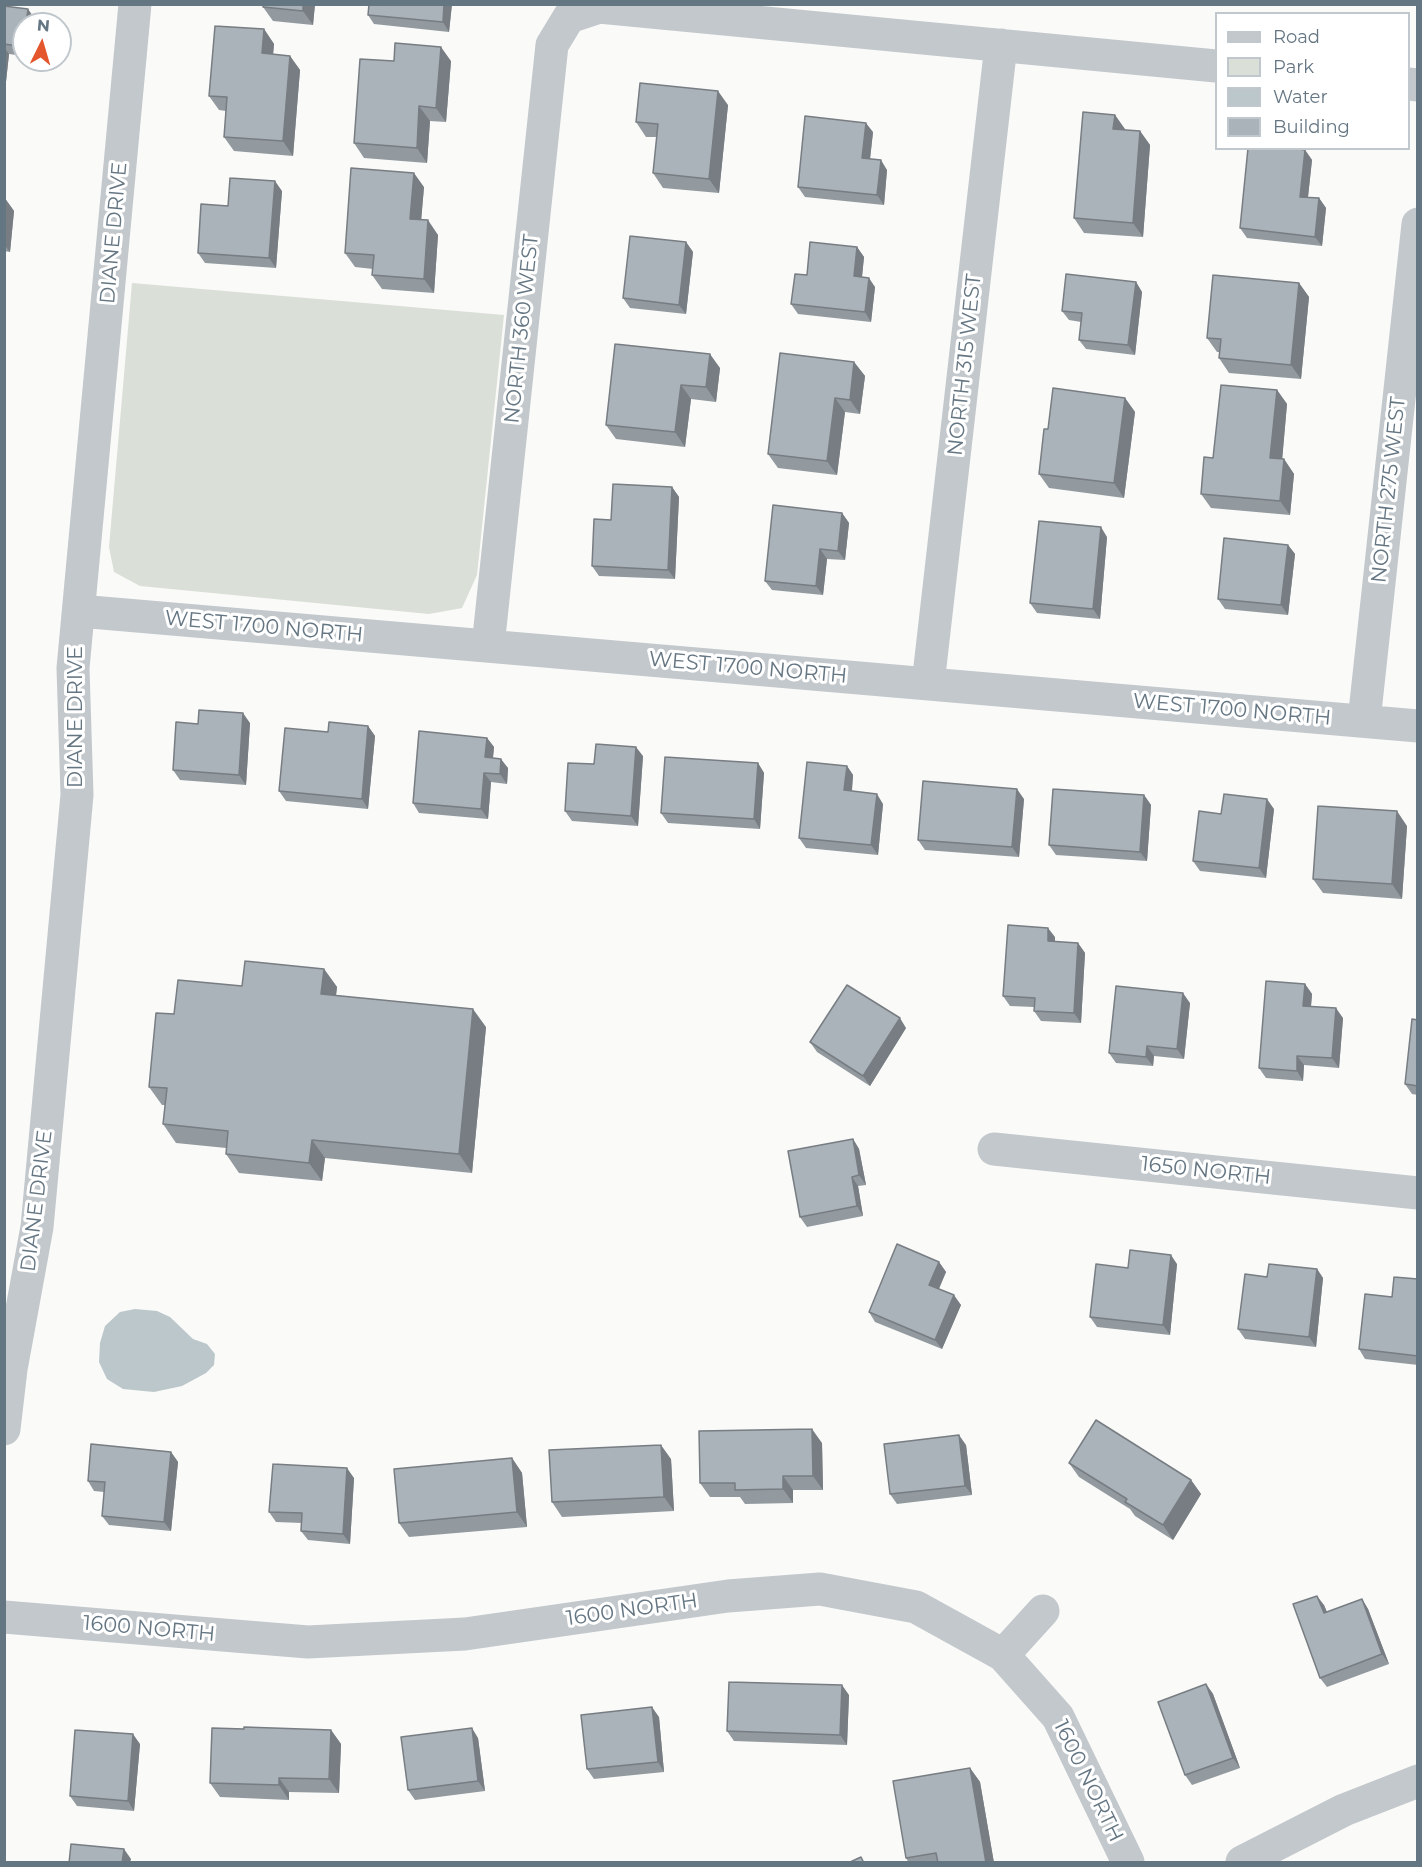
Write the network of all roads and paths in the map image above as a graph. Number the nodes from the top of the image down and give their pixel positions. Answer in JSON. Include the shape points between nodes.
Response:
{"nodes":[{"id":1,"x":135,"y":4,"type":"edge"},
{"id":2,"x":1001,"y":45,"type":"junction"},
{"id":3,"x":1215,"y":66,"type":"edge"},
{"id":4,"x":1418,"y":224,"type":"edge"},
{"id":5,"x":79,"y":611,"type":"junction"},
{"id":6,"x":488,"y":646,"type":"junction"},
{"id":7,"x":928,"y":684,"type":"junction"},
{"id":8,"x":1364,"y":721,"type":"junction"},
{"id":9,"x":1418,"y":726,"type":"edge"},
{"id":10,"x":994,"y":1149,"type":"dead end"},
{"id":11,"x":1418,"y":1193,"type":"edge"},
{"id":12,"x":4,"y":1429,"type":"edge"},
{"id":13,"x":1043,"y":1611,"type":"dead end"},
{"id":14,"x":4,"y":1617,"type":"edge"},
{"id":15,"x":1003,"y":1655,"type":"junction"},
{"id":16,"x":1418,"y":1781,"type":"edge"},
{"id":17,"x":1128,"y":1863,"type":"edge"},
{"id":18,"x":1242,"y":1863,"type":"edge"}],
"edges":[{"from":1,"to":5,"type":"street","name":"DIANE DRIVE"},
{"from":2,"to":3,"type":"street"},
{"from":2,"to":6,"type":"street","name":"NORTH 360 WEST","via":[[599,7],[569,17],[552,45]]},
{"from":2,"to":7,"type":"street","name":"NORTH 315 WEST"},
{"from":4,"to":8,"type":"street","name":"NORTH 275 WEST"},
{"from":5,"to":6,"type":"street","name":"WEST 1700 NORTH"},
{"from":5,"to":12,"type":"street","name":"DIANE DRIVE","via":[[73,668],[76,806],[37,1227]]},
{"from":6,"to":7,"type":"street","name":"WEST 1700 NORTH"},
{"from":7,"to":8,"type":"street","name":"WEST 1700 NORTH"},
{"from":8,"to":9,"type":"street","name":"WEST 1700 NORTH"},
{"from":10,"to":11,"type":"street","name":"1650 NORTH"},
{"from":13,"to":15,"type":"street"},
{"from":14,"to":15,"type":"street","name":"1600 NORTH","via":[[308,1642],[465,1634],[728,1596],[820,1589],[916,1607]]},
{"from":15,"to":17,"type":"street","name":"1600 NORTH","via":[[1058,1717]]},
{"from":16,"to":18,"type":"street","via":[[1344,1810]]}]}
